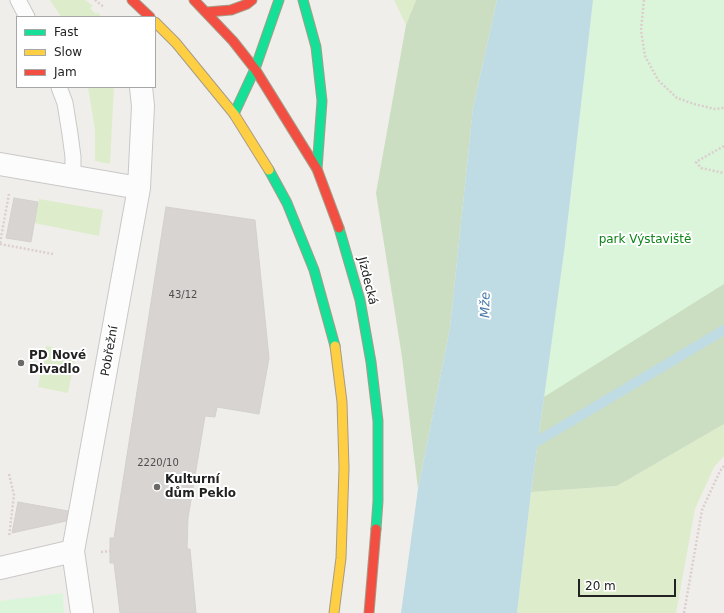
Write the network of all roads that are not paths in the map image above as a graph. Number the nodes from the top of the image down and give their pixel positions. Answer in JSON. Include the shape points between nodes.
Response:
{"nodes":[{"id":1,"x":18,"y":0,"type":"edge"},
{"id":2,"x":194,"y":0,"type":"edge"},
{"id":3,"x":252,"y":0,"type":"edge"},
{"id":4,"x":279,"y":0,"type":"edge"},
{"id":5,"x":303,"y":0,"type":"edge"},
{"id":6,"x":207,"y":12,"type":"junction"},
{"id":7,"x":26,"y":16,"type":"edge"},
{"id":8,"x":156,"y":23,"type":"edge"},
{"id":9,"x":255,"y":69,"type":"junction"},
{"id":10,"x":59,"y":88,"type":"edge"},
{"id":11,"x":141,"y":88,"type":"edge"},
{"id":12,"x":234,"y":114,"type":"junction"},
{"id":13,"x":7,"y":165,"type":"edge"},
{"id":14,"x":317,"y":169,"type":"junction"},
{"id":15,"x":73,"y":177,"type":"junction"},
{"id":16,"x":140,"y":188,"type":"junction"},
{"id":17,"x":74,"y":551,"type":"junction"},
{"id":18,"x":0,"y":568,"type":"edge"},
{"id":19,"x":82,"y":613,"type":"edge"},
{"id":20,"x":334,"y":613,"type":"edge"},
{"id":21,"x":369,"y":613,"type":"edge"}],
"edges":[{"from":1,"to":7,"type":"lane"},
{"from":2,"to":6,"type":"main road","name":"Jízdecká"},
{"from":3,"to":6,"type":"main road","via":[[231,10]]},
{"from":4,"to":9,"type":"main road"},
{"from":5,"to":14,"type":"main road","via":[[316,46],[322,101]]},
{"from":6,"to":9,"type":"main road","name":"Jízdecká"},
{"from":8,"to":12,"type":"main road","via":[[176,43]]},
{"from":9,"to":12,"type":"main road"},
{"from":9,"to":14,"type":"main road","name":"Jízdecká"},
{"from":10,"to":15,"type":"lane","via":[[65,103],[70,134]]},
{"from":11,"to":16,"type":"street","name":"Pobřežní"},
{"from":12,"to":20,"type":"main road","via":[[256,147],[287,203],[314,270],[336,350],[342,402],[344,468],[341,558]]},
{"from":13,"to":15,"type":"street"},
{"from":14,"to":21,"type":"main road","name":"Jízdecká","via":[[345,244],[360,300],[378,421],[378,501]]},
{"from":15,"to":16,"type":"street"},
{"from":16,"to":17,"type":"street","name":"Pobřežní"},
{"from":17,"to":18,"type":"street"},
{"from":17,"to":19,"type":"street","name":"Pobřežní"}]}
